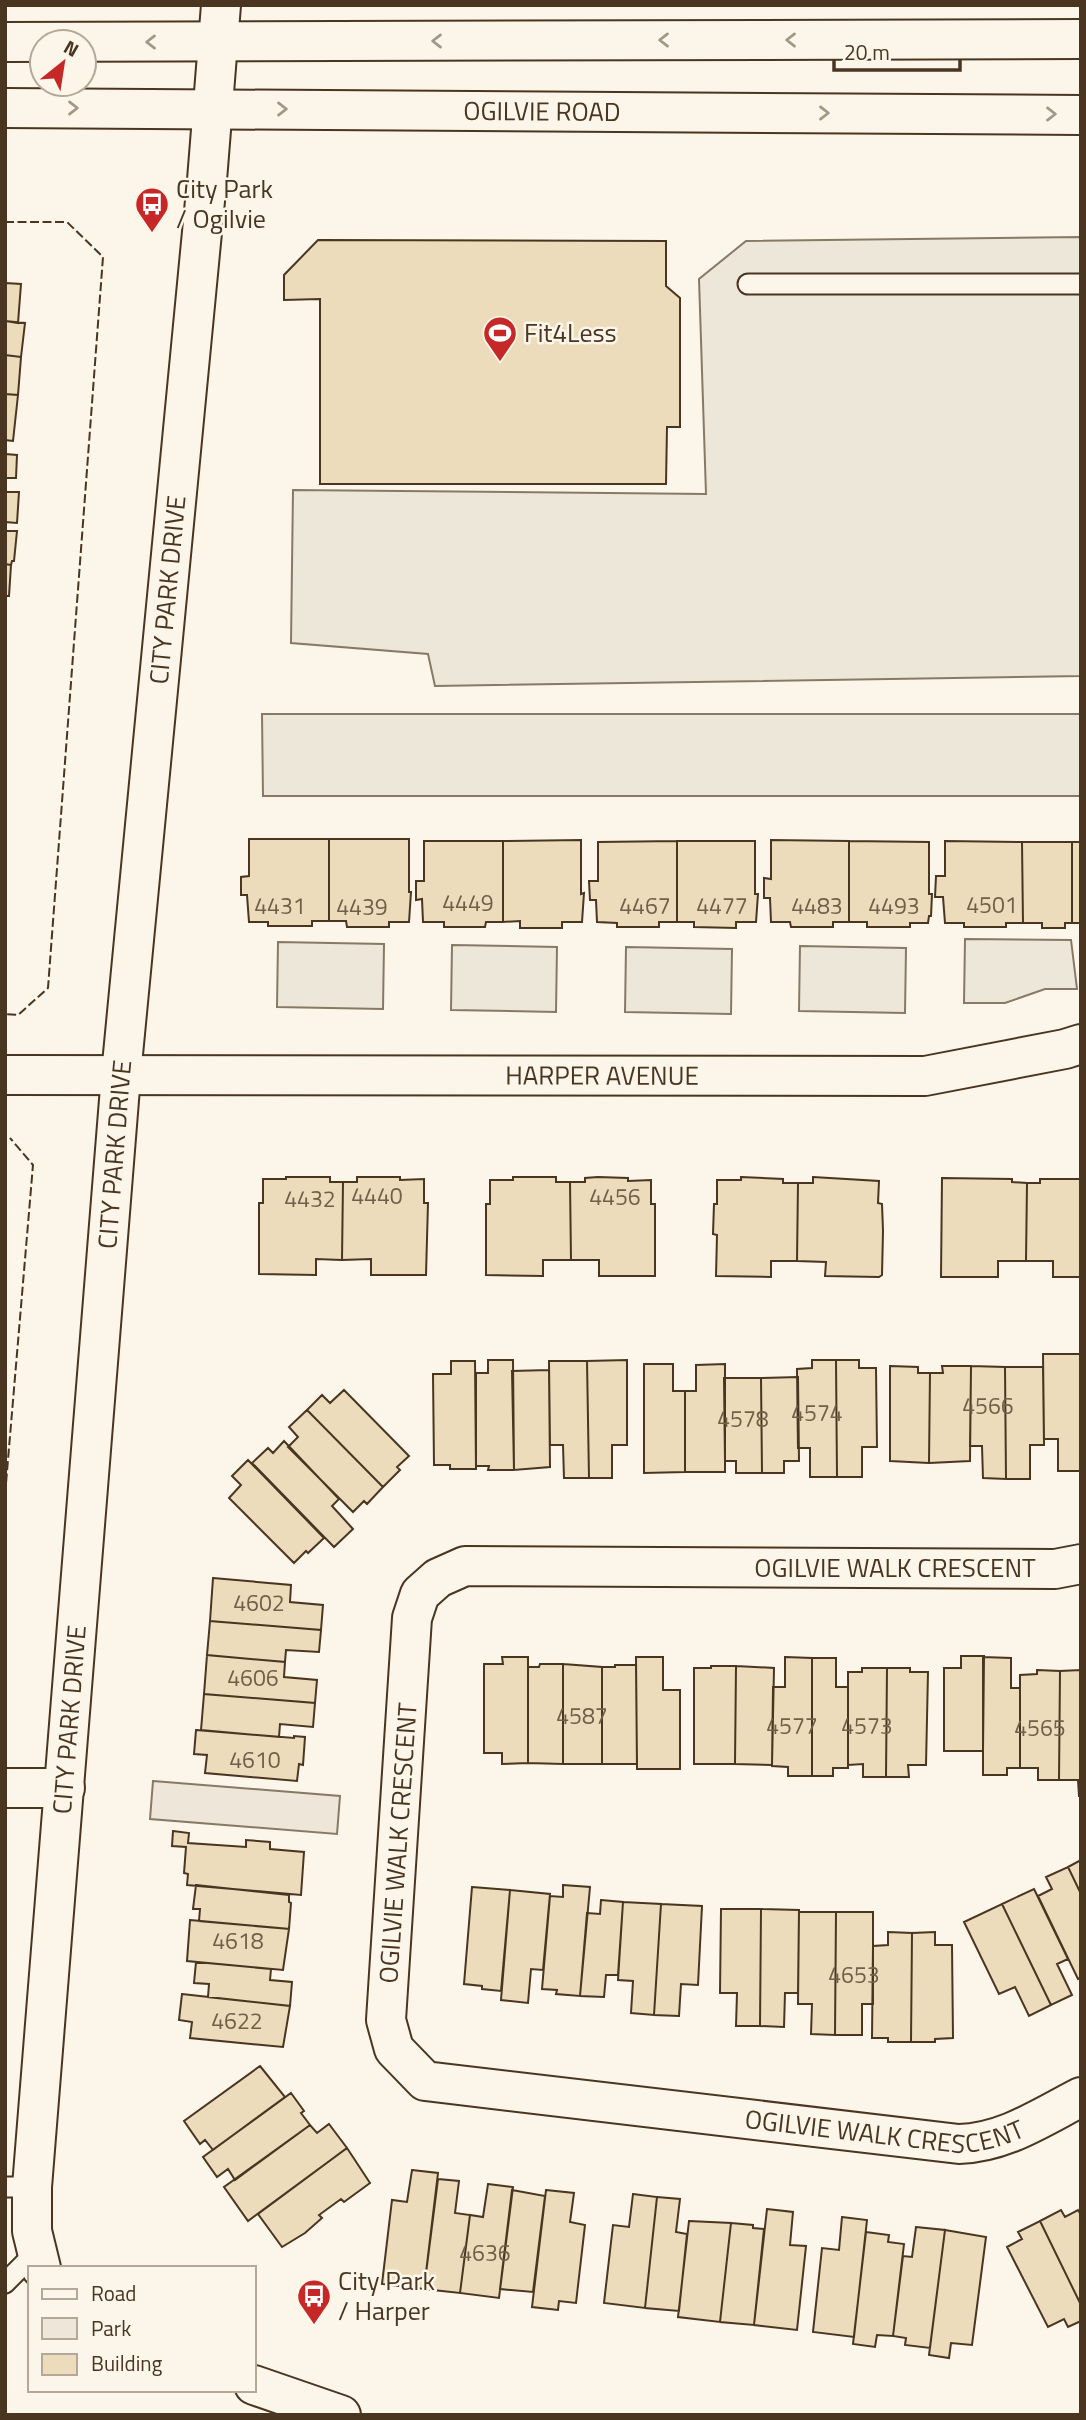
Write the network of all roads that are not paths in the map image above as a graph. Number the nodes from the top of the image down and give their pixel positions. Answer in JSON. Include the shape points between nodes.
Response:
{"nodes":[{"id":1,"x":220,"y":24,"type":"edge"},
{"id":2,"x":1081,"y":39,"type":"edge"},
{"id":3,"x":5,"y":42,"type":"edge"},
{"id":4,"x":5,"y":108,"type":"edge"},
{"id":5,"x":214,"y":109,"type":"junction"},
{"id":6,"x":1081,"y":115,"type":"edge"},
{"id":7,"x":748,"y":284,"type":"dead end"},
{"id":8,"x":1081,"y":284,"type":"edge"},
{"id":9,"x":1081,"y":1044,"type":"edge"},
{"id":10,"x":5,"y":1075,"type":"edge"},
{"id":11,"x":121,"y":1075,"type":"junction"},
{"id":12,"x":1081,"y":1564,"type":"edge"},
{"id":13,"x":5,"y":1788,"type":"edge"},
{"id":14,"x":65,"y":1788,"type":"junction"},
{"id":15,"x":1081,"y":2097,"type":"edge"},
{"id":16,"x":19,"y":2187,"type":"edge"},
{"id":17,"x":39,"y":2260,"type":"edge"},
{"id":18,"x":28,"y":2267,"type":"edge"},
{"id":19,"x":5,"y":2283,"type":"edge"},
{"id":20,"x":256,"y":2386,"type":"edge"},
{"id":21,"x":341,"y":2415,"type":"edge"}],
"edges":[{"from":2,"to":1,"type":"street","one_way":true},
{"from":1,"to":3,"type":"street","one_way":true},
{"from":1,"to":5,"type":"street","name":"CITY PARK DRIVE"},
{"from":4,"to":5,"type":"street","name":"OGILVIE ROAD","one_way":true},
{"from":5,"to":6,"type":"street","name":"OGILVIE ROAD","one_way":true},
{"from":5,"to":11,"type":"street","name":"CITY PARK DRIVE"},
{"from":7,"to":8,"type":"lane"},
{"from":9,"to":11,"type":"street","name":"HARPER AVENUE","via":[[925,1076]]},
{"from":10,"to":11,"type":"street","name":"HARPER AVENUE"},
{"from":11,"to":14,"type":"street","name":"CITY PARK DRIVE"},
{"from":12,"to":15,"type":"street","name":"OGILVIE WALK CRESCENT","via":[[1055,1569],[465,1566],[438,1578],[420,1594],[412,1618],[386,2020],[394,2049],[425,2081],[959,2144],[1009,2134]]},
{"from":13,"to":14,"type":"street"},
{"from":14,"to":16,"type":"street","name":"CITY PARK DRIVE"},
{"from":16,"to":17,"type":"street","name":"CITY PARK DRIVE"},
{"from":18,"to":19,"type":"lane"},
{"from":20,"to":21,"type":"street"}]}
